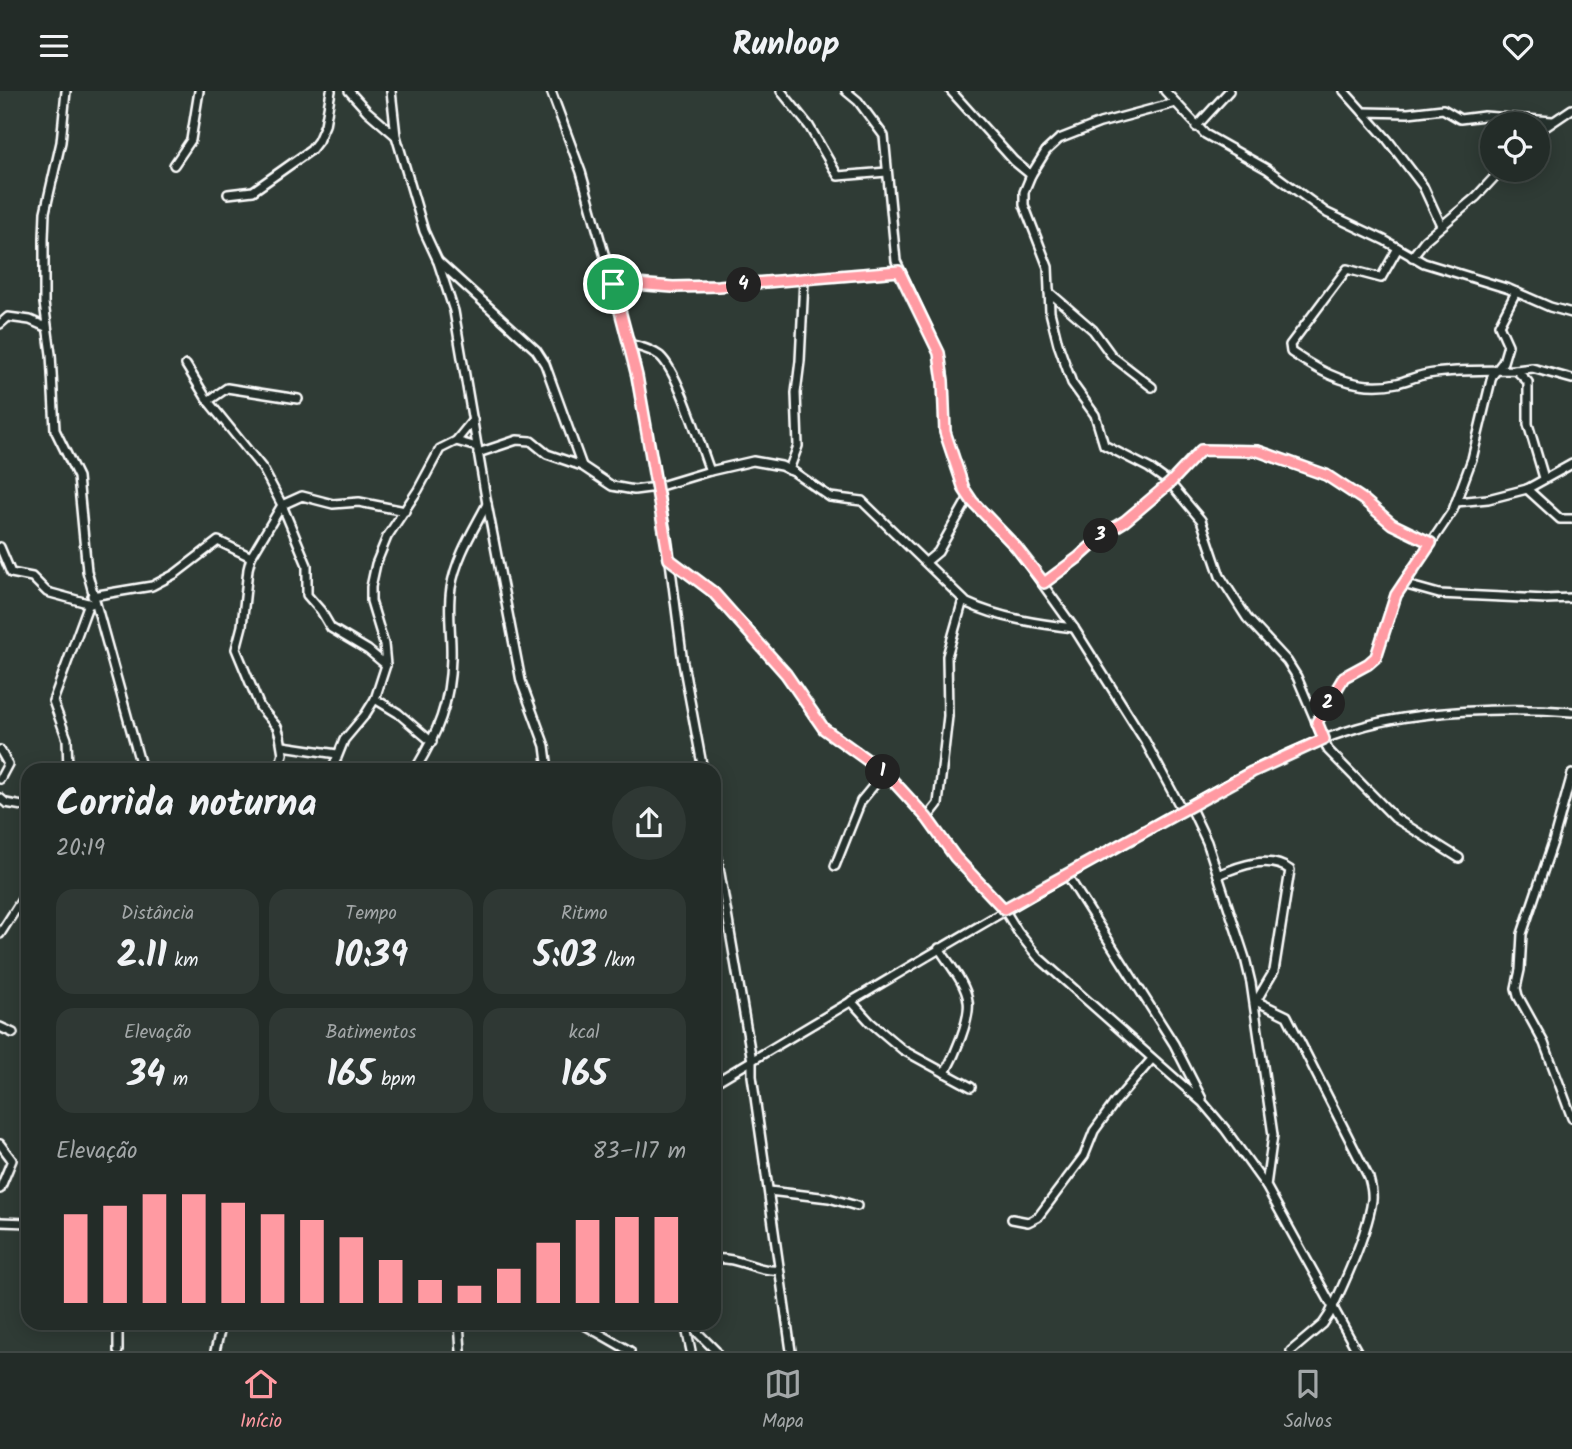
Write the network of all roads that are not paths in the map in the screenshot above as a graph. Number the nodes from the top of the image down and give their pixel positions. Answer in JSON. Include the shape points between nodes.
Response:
{"nodes":[{"id":1,"x":66,"y":91,"type":"edge"},
{"id":2,"x":199,"y":91,"type":"edge"},
{"id":3,"x":331,"y":91,"type":"edge"},
{"id":4,"x":349,"y":91,"type":"edge"},
{"id":5,"x":391,"y":91,"type":"edge"},
{"id":6,"x":551,"y":91,"type":"edge"},
{"id":7,"x":780,"y":91,"type":"edge"},
{"id":8,"x":846,"y":91,"type":"edge"},
{"id":9,"x":951,"y":91,"type":"edge"},
{"id":10,"x":1165,"y":91,"type":"edge"},
{"id":11,"x":1229,"y":91,"type":"edge"},
{"id":12,"x":1344,"y":91,"type":"edge"},
{"id":13,"x":1175,"y":103,"type":"junction"},
{"id":14,"x":1572,"y":109,"type":"edge"},
{"id":15,"x":1363,"y":112,"type":"junction"},
{"id":16,"x":1552,"y":121,"type":"joint"},
{"id":17,"x":1196,"y":127,"type":"junction"},
{"id":18,"x":396,"y":136,"type":"junction"},
{"id":19,"x":174,"y":165,"type":"dead end"},
{"id":20,"x":887,"y":172,"type":"junction"},
{"id":21,"x":1031,"y":175,"type":"junction"},
{"id":22,"x":1490,"y":182,"type":"edge"},
{"id":23,"x":228,"y":194,"type":"dead end"},
{"id":24,"x":1441,"y":225,"type":"junction"},
{"id":25,"x":1398,"y":248,"type":"junction"},
{"id":26,"x":1412,"y":257,"type":"junction"},
{"id":27,"x":437,"y":259,"type":"junction"},
{"id":28,"x":899,"y":271,"type":"junction"},
{"id":29,"x":804,"y":280,"type":"junction"},
{"id":30,"x":613,"y":284,"type":"junction"},
{"id":31,"x":1049,"y":292,"type":"junction"},
{"id":32,"x":1516,"y":292,"type":"junction"},
{"id":33,"x":1572,"y":313,"type":"edge"},
{"id":34,"x":0,"y":324,"type":"edge"},
{"id":35,"x":46,"y":327,"type":"junction"},
{"id":36,"x":629,"y":344,"type":"junction"},
{"id":37,"x":186,"y":365,"type":"dead end"},
{"id":38,"x":1516,"y":370,"type":"junction"},
{"id":39,"x":1493,"y":371,"type":"junction"},
{"id":40,"x":1543,"y":371,"type":"junction"},
{"id":41,"x":1572,"y":379,"type":"edge"},
{"id":42,"x":1528,"y":382,"type":"junction"},
{"id":43,"x":1152,"y":387,"type":"dead end"},
{"id":44,"x":298,"y":399,"type":"dead end"},
{"id":45,"x":208,"y":401,"type":"junction"},
{"id":46,"x":473,"y":420,"type":"junction"},
{"id":47,"x":456,"y":441,"type":"junction"},
{"id":48,"x":478,"y":450,"type":"junction"},
{"id":49,"x":1572,"y":464,"type":"edge"},
{"id":50,"x":582,"y":466,"type":"junction"},
{"id":51,"x":789,"y":470,"type":"junction"},
{"id":52,"x":710,"y":471,"type":"junction"},
{"id":53,"x":1544,"y":478,"type":"junction"},
{"id":54,"x":1170,"y":483,"type":"junction"},
{"id":55,"x":657,"y":487,"type":"junction"},
{"id":56,"x":1527,"y":489,"type":"junction"},
{"id":57,"x":969,"y":497,"type":"junction"},
{"id":58,"x":1456,"y":502,"type":"junction"},
{"id":59,"x":487,"y":504,"type":"junction"},
{"id":60,"x":282,"y":505,"type":"junction"},
{"id":61,"x":405,"y":511,"type":"junction"},
{"id":62,"x":1572,"y":519,"type":"edge"},
{"id":63,"x":1431,"y":543,"type":"junction"},
{"id":64,"x":0,"y":547,"type":"edge"},
{"id":65,"x":251,"y":557,"type":"junction"},
{"id":66,"x":669,"y":559,"type":"junction"},
{"id":67,"x":926,"y":562,"type":"junction"},
{"id":68,"x":1044,"y":583,"type":"junction"},
{"id":69,"x":1403,"y":584,"type":"junction"},
{"id":70,"x":1572,"y":598,"type":"edge"},
{"id":71,"x":963,"y":600,"type":"junction"},
{"id":72,"x":92,"y":601,"type":"junction"},
{"id":73,"x":1074,"y":628,"type":"junction"},
{"id":74,"x":386,"y":666,"type":"junction"},
{"id":75,"x":375,"y":699,"type":"junction"},
{"id":76,"x":1572,"y":712,"type":"edge"},
{"id":77,"x":1317,"y":722,"type":"junction"},
{"id":78,"x":1324,"y":739,"type":"junction"},
{"id":79,"x":432,"y":742,"type":"junction"},
{"id":80,"x":283,"y":746,"type":"junction"},
{"id":81,"x":0,"y":750,"type":"edge"},
{"id":82,"x":337,"y":754,"type":"junction"},
{"id":83,"x":68,"y":763,"type":"edge"},
{"id":84,"x":140,"y":763,"type":"edge"},
{"id":85,"x":282,"y":763,"type":"edge"},
{"id":86,"x":334,"y":763,"type":"edge"},
{"id":87,"x":419,"y":763,"type":"edge"},
{"id":88,"x":547,"y":763,"type":"edge"},
{"id":89,"x":702,"y":763,"type":"edge"},
{"id":90,"x":884,"y":773,"type":"junction"},
{"id":91,"x":1572,"y":774,"type":"edge"},
{"id":92,"x":0,"y":779,"type":"edge"},
{"id":93,"x":0,"y":798,"type":"edge"},
{"id":94,"x":21,"y":806,"type":"edge"},
{"id":95,"x":1186,"y":808,"type":"junction"},
{"id":96,"x":927,"y":818,"type":"junction"},
{"id":97,"x":1459,"y":858,"type":"dead end"},
{"id":98,"x":835,"y":866,"type":"dead end"},
{"id":99,"x":1066,"y":875,"type":"junction"},
{"id":100,"x":1218,"y":875,"type":"junction"},
{"id":101,"x":721,"y":879,"type":"edge"},
{"id":102,"x":21,"y":901,"type":"edge"},
{"id":103,"x":1004,"y":909,"type":"junction"},
{"id":104,"x":0,"y":934,"type":"edge"},
{"id":105,"x":939,"y":949,"type":"junction"},
{"id":106,"x":851,"y":1001,"type":"junction"},
{"id":107,"x":1255,"y":1002,"type":"junction"},
{"id":108,"x":0,"y":1027,"type":"edge"},
{"id":109,"x":13,"y":1033,"type":"dead end"},
{"id":110,"x":1152,"y":1059,"type":"junction"},
{"id":111,"x":752,"y":1061,"type":"junction"},
{"id":112,"x":946,"y":1073,"type":"junction"},
{"id":113,"x":721,"y":1079,"type":"edge"},
{"id":114,"x":971,"y":1087,"type":"dead end"},
{"id":115,"x":1203,"y":1103,"type":"junction"},
{"id":116,"x":1572,"y":1118,"type":"edge"},
{"id":117,"x":0,"y":1144,"type":"edge"},
{"id":118,"x":1266,"y":1186,"type":"junction"},
{"id":119,"x":0,"y":1189,"type":"edge"},
{"id":120,"x":769,"y":1191,"type":"junction"},
{"id":121,"x":857,"y":1206,"type":"dead end"},
{"id":122,"x":1012,"y":1219,"type":"dead end"},
{"id":123,"x":1,"y":1220,"type":"edge"},
{"id":124,"x":21,"y":1222,"type":"edge"},
{"id":125,"x":721,"y":1259,"type":"edge"},
{"id":126,"x":778,"y":1270,"type":"junction"},
{"id":127,"x":1334,"y":1305,"type":"junction"},
{"id":128,"x":118,"y":1330,"type":"edge"},
{"id":129,"x":220,"y":1330,"type":"edge"},
{"id":130,"x":460,"y":1330,"type":"edge"},
{"id":131,"x":593,"y":1330,"type":"edge"},
{"id":132,"x":688,"y":1330,"type":"edge"},
{"id":133,"x":694,"y":1330,"type":"edge"},
{"id":134,"x":118,"y":1351,"type":"edge"},
{"id":135,"x":215,"y":1351,"type":"edge"},
{"id":136,"x":461,"y":1351,"type":"edge"},
{"id":137,"x":630,"y":1351,"type":"edge"},
{"id":138,"x":691,"y":1351,"type":"edge"},
{"id":139,"x":716,"y":1351,"type":"edge"},
{"id":140,"x":790,"y":1351,"type":"edge"},
{"id":141,"x":1291,"y":1351,"type":"edge"},
{"id":142,"x":1357,"y":1351,"type":"edge"}],
"edges":[{"from":1,"to":35,"type":"street","via":[[61,142],[45,212]]},
{"from":2,"to":19,"type":"street","via":[[191,140]]},
{"from":3,"to":23,"type":"street","via":[[326,125],[310,150],[253,191]]},
{"from":4,"to":18,"type":"street"},
{"from":5,"to":18,"type":"street"},
{"from":6,"to":30,"type":"street","via":[[581,171]]},
{"from":7,"to":20,"type":"street","via":[[809,126],[838,176]]},
{"from":8,"to":20,"type":"street","via":[[883,133]]},
{"from":9,"to":21,"type":"street"},
{"from":10,"to":13,"type":"street"},
{"from":11,"to":17,"type":"street"},
{"from":12,"to":15,"type":"street"},
{"from":13,"to":17,"type":"street"},
{"from":13,"to":21,"type":"street","via":[[1059,139]]},
{"from":14,"to":16,"type":"street"},
{"from":15,"to":16,"type":"street","via":[[1443,109],[1460,119],[1484,116]]},
{"from":15,"to":24,"type":"street","via":[[1423,186]]},
{"from":17,"to":25,"type":"street","via":[[1327,213]]},
{"from":18,"to":27,"type":"street"},
{"from":20,"to":28,"type":"street"},
{"from":21,"to":31,"type":"street","via":[[1024,205],[1048,267]]},
{"from":22,"to":24,"type":"street"},
{"from":24,"to":26,"type":"street"},
{"from":25,"to":26,"type":"street"},
{"from":25,"to":39,"type":"street","via":[[1381,278],[1347,269],[1290,345],[1291,352],[1355,384]]},
{"from":26,"to":32,"type":"street"},
{"from":27,"to":46,"type":"street","via":[[454,311]]},
{"from":27,"to":50,"type":"street","via":[[536,350]]},
{"from":28,"to":29,"type":"street"},
{"from":28,"to":57,"type":"street","via":[[939,353],[947,440]]},
{"from":29,"to":30,"type":"street","via":[[673,287]]},
{"from":29,"to":51,"type":"street","via":[[796,393],[798,446]]},
{"from":30,"to":36,"type":"street"},
{"from":31,"to":43,"type":"street","via":[[1093,330],[1112,356]]},
{"from":31,"to":54,"type":"street","via":[[1058,344],[1072,383],[1095,415],[1102,441]]},
{"from":32,"to":33,"type":"street"},
{"from":32,"to":39,"type":"street","via":[[1500,325],[1508,345],[1503,362]]},
{"from":34,"to":35,"type":"street","via":[[16,317]]},
{"from":35,"to":72,"type":"street","via":[[55,430],[78,477]]},
{"from":36,"to":52,"type":"street","via":[[650,350],[668,366]]},
{"from":36,"to":55,"type":"street"},
{"from":37,"to":45,"type":"street"},
{"from":38,"to":39,"type":"street"},
{"from":38,"to":40,"type":"street"},
{"from":38,"to":42,"type":"street"},
{"from":39,"to":58,"type":"street","via":[[1472,459]]},
{"from":40,"to":41,"type":"street"},
{"from":40,"to":42,"type":"street"},
{"from":42,"to":53,"type":"street","via":[[1528,424]]},
{"from":44,"to":45,"type":"street","via":[[227,388]]},
{"from":45,"to":60,"type":"street","via":[[263,469]]},
{"from":46,"to":47,"type":"street"},
{"from":46,"to":48,"type":"street"},
{"from":47,"to":48,"type":"street"},
{"from":47,"to":61,"type":"street","via":[[440,449]]},
{"from":48,"to":50,"type":"street","via":[[531,441],[554,457]]},
{"from":48,"to":59,"type":"street"},
{"from":49,"to":53,"type":"street"},
{"from":50,"to":55,"type":"street","via":[[612,486],[634,490]]},
{"from":51,"to":52,"type":"street","via":[[753,461]]},
{"from":51,"to":67,"type":"street","via":[[830,497],[862,501]]},
{"from":52,"to":55,"type":"street"},
{"from":53,"to":56,"type":"street"},
{"from":54,"to":63,"type":"street","via":[[1201,450],[1267,453],[1326,475],[1392,524]]},
{"from":54,"to":68,"type":"street"},
{"from":54,"to":77,"type":"street","via":[[1201,520],[1220,576],[1247,618],[1287,661]]},
{"from":55,"to":66,"type":"street"},
{"from":56,"to":58,"type":"street"},
{"from":56,"to":62,"type":"street","via":[[1560,519]]},
{"from":57,"to":67,"type":"street","via":[[938,552]]},
{"from":57,"to":68,"type":"street"},
{"from":58,"to":63,"type":"street"},
{"from":59,"to":79,"type":"street","via":[[455,571],[451,659],[441,722]]},
{"from":59,"to":88,"type":"street","via":[[521,681]]},
{"from":60,"to":61,"type":"street","via":[[308,496],[333,504],[359,502]]},
{"from":60,"to":65,"type":"street"},
{"from":60,"to":74,"type":"street","via":[[307,565],[307,595],[331,628]]},
{"from":61,"to":74,"type":"street","via":[[387,537],[371,587]]},
{"from":63,"to":69,"type":"street"},
{"from":64,"to":72,"type":"street","via":[[11,573],[32,577],[47,592]]},
{"from":65,"to":72,"type":"street","via":[[218,541],[152,586]]},
{"from":65,"to":80,"type":"street","via":[[236,653],[260,706],[277,726]]},
{"from":66,"to":89,"type":"street"},
{"from":66,"to":90,"type":"street","via":[[713,592],[786,674],[824,729]]},
{"from":67,"to":71,"type":"street"},
{"from":68,"to":73,"type":"street"},
{"from":69,"to":70,"type":"street","via":[[1439,594]]},
{"from":69,"to":77,"type":"street","via":[[1376,657],[1344,677]]},
{"from":71,"to":73,"type":"street","via":[[989,611]]},
{"from":71,"to":96,"type":"street","via":[[947,656],[948,716],[937,804]]},
{"from":72,"to":83,"type":"street","via":[[53,701],[67,739]]},
{"from":72,"to":84,"type":"street"},
{"from":73,"to":95,"type":"street"},
{"from":74,"to":75,"type":"street"},
{"from":75,"to":79,"type":"street"},
{"from":75,"to":82,"type":"street"},
{"from":76,"to":78,"type":"street","via":[[1409,717]]},
{"from":77,"to":78,"type":"street"},
{"from":78,"to":95,"type":"street"},
{"from":78,"to":97,"type":"street","via":[[1328,750],[1384,808]]},
{"from":79,"to":87,"type":"street"},
{"from":80,"to":82,"type":"street"},
{"from":80,"to":85,"type":"street"},
{"from":81,"to":92,"type":"street","via":[[8,764]]},
{"from":82,"to":86,"type":"street"},
{"from":90,"to":96,"type":"street"},
{"from":90,"to":98,"type":"street","via":[[862,801]]},
{"from":91,"to":116,"type":"street","via":[[1522,934],[1516,988],[1544,1043]]},
{"from":93,"to":94,"type":"street"},
{"from":95,"to":99,"type":"street"},
{"from":95,"to":100,"type":"street","via":[[1207,842]]},
{"from":96,"to":103,"type":"street","via":[[955,857]]},
{"from":99,"to":103,"type":"street"},
{"from":99,"to":115,"type":"street","via":[[1174,1044]]},
{"from":100,"to":107,"type":"street"},
{"from":100,"to":107,"type":"street","via":[[1254,863],[1290,870],[1274,971]]},
{"from":101,"to":111,"type":"street"},
{"from":102,"to":104,"type":"street"},
{"from":103,"to":105,"type":"street"},
{"from":103,"to":110,"type":"street","via":[[1038,957]]},
{"from":105,"to":106,"type":"street"},
{"from":105,"to":112,"type":"street","via":[[969,1004]]},
{"from":106,"to":111,"type":"street"},
{"from":106,"to":112,"type":"street","via":[[893,1043]]},
{"from":107,"to":118,"type":"street","via":[[1273,1135]]},
{"from":107,"to":127,"type":"street","via":[[1287,1016],[1369,1178],[1372,1201]]},
{"from":108,"to":109,"type":"street"},
{"from":110,"to":115,"type":"street"},
{"from":110,"to":122,"type":"street","via":[[1094,1131],[1084,1156],[1038,1217]]},
{"from":111,"to":113,"type":"street"},
{"from":111,"to":120,"type":"street"},
{"from":112,"to":114,"type":"street"},
{"from":115,"to":118,"type":"street"},
{"from":117,"to":119,"type":"street","via":[[12,1160]]},
{"from":118,"to":127,"type":"street"},
{"from":120,"to":121,"type":"street"},
{"from":120,"to":126,"type":"street"},
{"from":123,"to":124,"type":"street"},
{"from":125,"to":126,"type":"street"},
{"from":126,"to":140,"type":"street"},
{"from":127,"to":141,"type":"street","via":[[1323,1324]]},
{"from":127,"to":142,"type":"street"},
{"from":128,"to":134,"type":"street"},
{"from":129,"to":135,"type":"street"},
{"from":130,"to":136,"type":"street"},
{"from":131,"to":137,"type":"street"},
{"from":132,"to":138,"type":"street"},
{"from":133,"to":139,"type":"street"}]}
